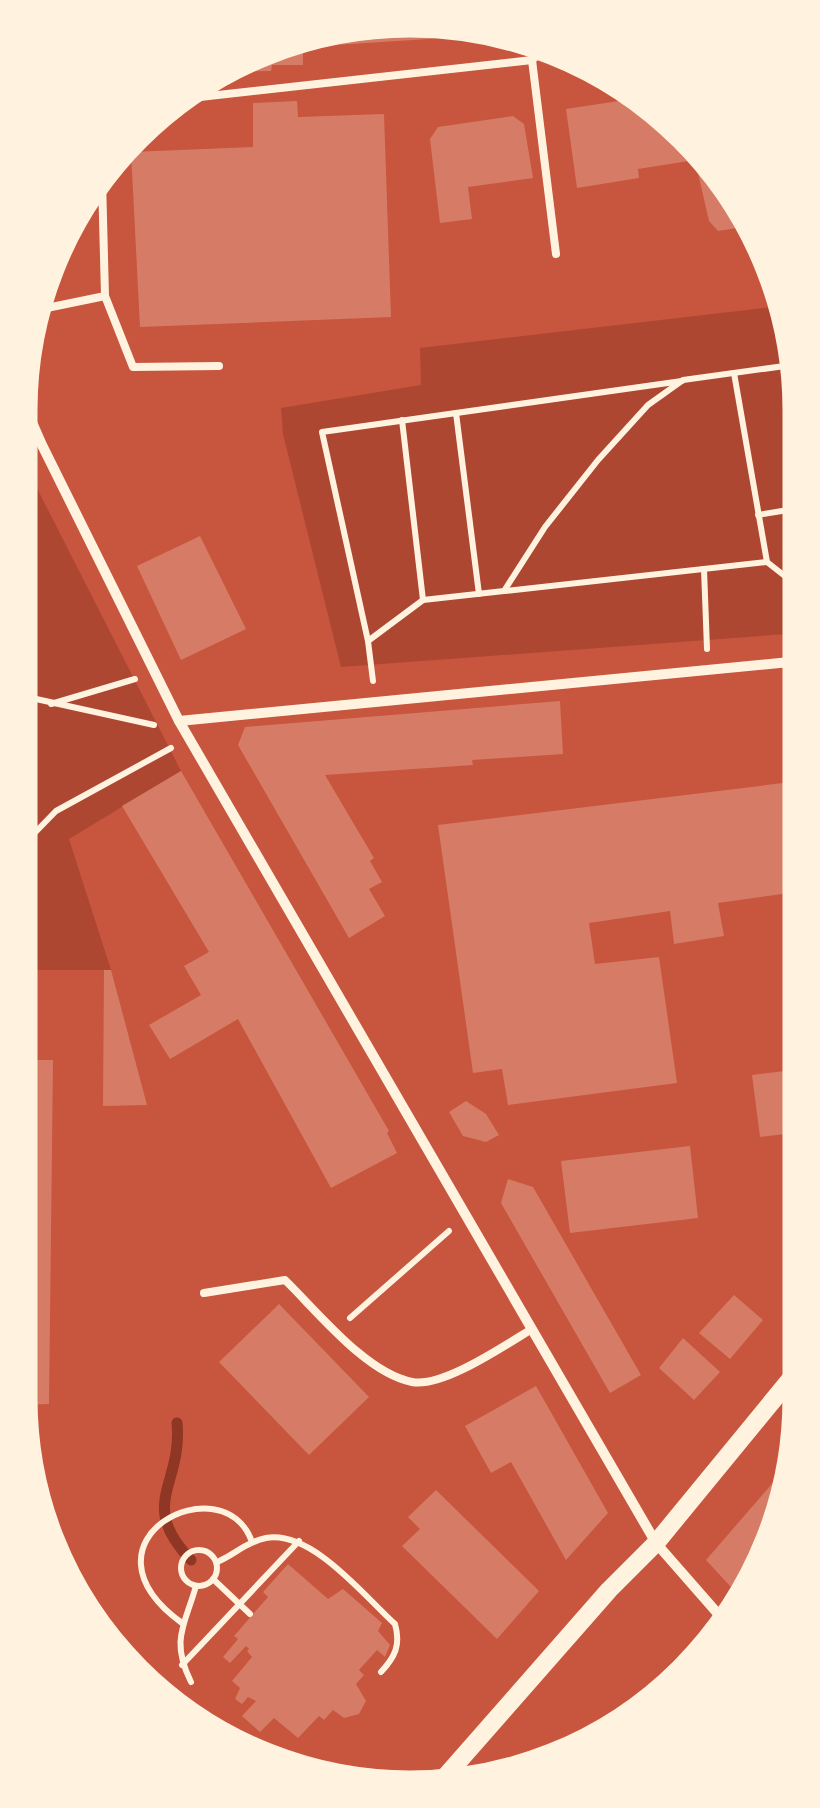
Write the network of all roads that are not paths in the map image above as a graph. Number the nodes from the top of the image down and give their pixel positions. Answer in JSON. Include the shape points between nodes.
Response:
{"nodes":[{"id":1,"x":535,"y":57,"type":"edge"},
{"id":2,"x":532,"y":60,"type":"junction"},
{"id":3,"x":204,"y":97,"type":"edge"},
{"id":4,"x":102,"y":196,"type":"edge"},
{"id":5,"x":556,"y":254,"type":"dead end"},
{"id":6,"x":104,"y":296,"type":"junction"},
{"id":7,"x":50,"y":307,"type":"edge"},
{"id":8,"x":219,"y":366,"type":"dead end"},
{"id":9,"x":35,"y":426,"type":"edge"},
{"id":10,"x":785,"y":662,"type":"edge"},
{"id":11,"x":180,"y":721,"type":"junction"},
{"id":12,"x":204,"y":1293,"type":"dead end"},
{"id":13,"x":532,"y":1329,"type":"junction"},
{"id":14,"x":785,"y":1386,"type":"edge"},
{"id":15,"x":656,"y":1543,"type":"junction"},
{"id":16,"x":718,"y":1612,"type":"edge"},
{"id":17,"x":450,"y":1771,"type":"edge"}],
"edges":[{"from":1,"to":2,"type":"lane"},
{"from":2,"to":3,"type":"lane"},
{"from":2,"to":5,"type":"lane"},
{"from":4,"to":6,"type":"lane"},
{"from":6,"to":7,"type":"lane"},
{"from":6,"to":8,"type":"lane","via":[[133,367]]},
{"from":9,"to":11,"type":"street"},
{"from":10,"to":11,"type":"street"},
{"from":11,"to":13,"type":"street"},
{"from":12,"to":13,"type":"lane","via":[[285,1280],[376,1366],[414,1383],[469,1369]]},
{"from":13,"to":15,"type":"street"},
{"from":14,"to":15,"type":"street"},
{"from":15,"to":16,"type":"street"},
{"from":15,"to":17,"type":"street"}]}
